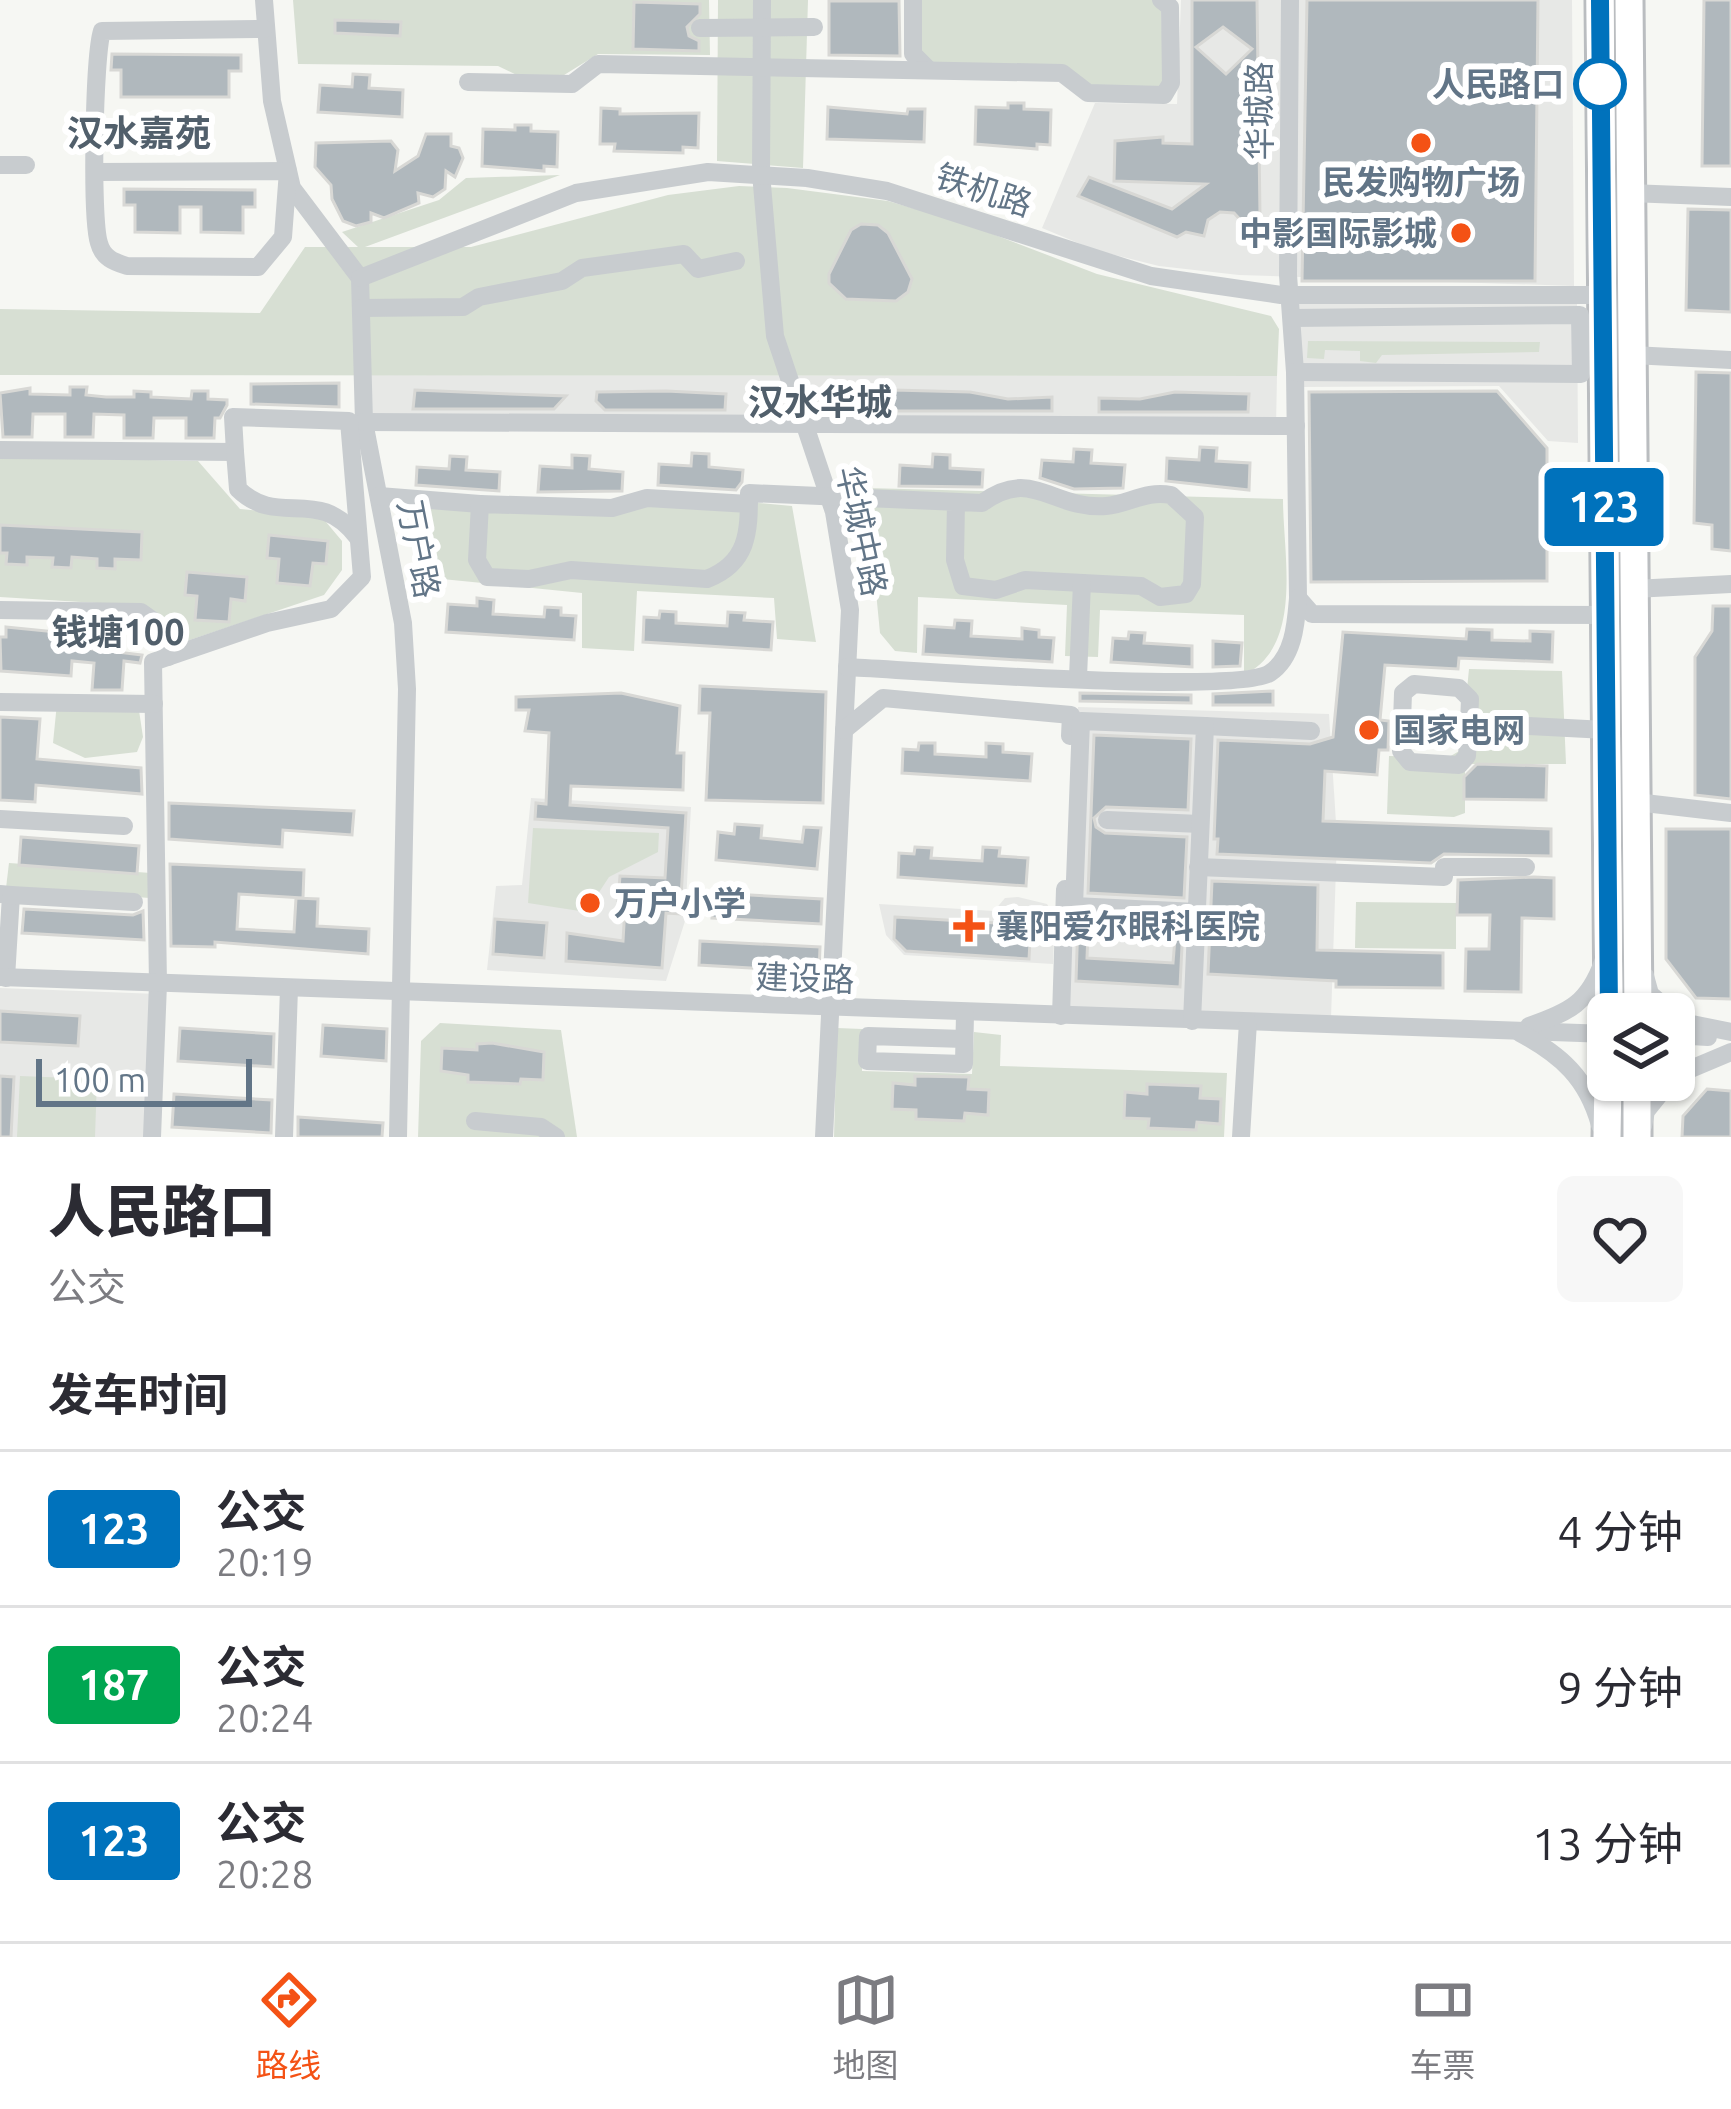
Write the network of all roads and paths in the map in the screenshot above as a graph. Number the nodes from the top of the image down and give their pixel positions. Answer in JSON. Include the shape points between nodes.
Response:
{"nodes":[{"id":1,"x":264,"y":0,"type":"edge"},
{"id":2,"x":762,"y":0,"type":"edge"},
{"id":3,"x":913,"y":0,"type":"edge"},
{"id":4,"x":1162,"y":0,"type":"edge"},
{"id":5,"x":1290,"y":0,"type":"edge"},
{"id":6,"x":1600,"y":0,"type":"edge"},
{"id":7,"x":1629,"y":0,"type":"edge"},
{"id":8,"x":762,"y":27,"type":"junction"},
{"id":9,"x":814,"y":27,"type":"dead end"},
{"id":10,"x":700,"y":28,"type":"dead end"},
{"id":11,"x":264,"y":29,"type":"junction"},
{"id":12,"x":761,"y":65,"type":"junction"},
{"id":13,"x":928,"y":69,"type":"junction"},
{"id":14,"x":469,"y":82,"type":"dead end"},
{"id":15,"x":0,"y":165,"type":"edge"},
{"id":16,"x":26,"y":165,"type":"dead end"},
{"id":17,"x":97,"y":172,"type":"junction"},
{"id":18,"x":288,"y":172,"type":"junction"},
{"id":19,"x":761,"y":173,"type":"junction"},
{"id":20,"x":1630,"y":193,"type":"junction"},
{"id":21,"x":1731,"y":197,"type":"edge"},
{"id":22,"x":736,"y":261,"type":"dead end"},
{"id":23,"x":360,"y":278,"type":"junction"},
{"id":24,"x":1292,"y":294,"type":"junction"},
{"id":25,"x":1603,"y":295,"type":"junction"},
{"id":26,"x":361,"y":308,"type":"junction"},
{"id":27,"x":1292,"y":318,"type":"junction"},
{"id":28,"x":1632,"y":355,"type":"junction"},
{"id":29,"x":1731,"y":360,"type":"edge"},
{"id":30,"x":1295,"y":372,"type":"junction"},
{"id":31,"x":364,"y":422,"type":"junction"},
{"id":32,"x":804,"y":424,"type":"junction"},
{"id":33,"x":1296,"y":426,"type":"junction"},
{"id":34,"x":0,"y":450,"type":"edge"},
{"id":35,"x":235,"y":452,"type":"junction"},
{"id":36,"x":829,"y":495,"type":"junction"},
{"id":37,"x":379,"y":496,"type":"junction"},
{"id":38,"x":956,"y":502,"type":"junction"},
{"id":39,"x":480,"y":504,"type":"junction"},
{"id":40,"x":749,"y":504,"type":"junction"},
{"id":41,"x":358,"y":538,"type":"junction"},
{"id":42,"x":1082,"y":583,"type":"junction"},
{"id":43,"x":1731,"y":584,"type":"edge"},
{"id":44,"x":1634,"y":589,"type":"junction"},
{"id":45,"x":1298,"y":598,"type":"junction"},
{"id":46,"x":0,"y":610,"type":"edge"},
{"id":47,"x":1605,"y":615,"type":"junction"},
{"id":48,"x":168,"y":657,"type":"junction"},
{"id":49,"x":847,"y":667,"type":"junction"},
{"id":50,"x":1078,"y":677,"type":"junction"},
{"id":51,"x":0,"y":702,"type":"edge"},
{"id":52,"x":154,"y":704,"type":"junction"},
{"id":53,"x":1469,"y":723,"type":"junction"},
{"id":54,"x":1205,"y":725,"type":"junction"},
{"id":55,"x":844,"y":730,"type":"junction"},
{"id":56,"x":1606,"y":730,"type":"junction"},
{"id":57,"x":1311,"y":731,"type":"dead end"},
{"id":58,"x":1636,"y":802,"type":"junction"},
{"id":59,"x":1731,"y":813,"type":"edge"},
{"id":60,"x":0,"y":819,"type":"edge"},
{"id":61,"x":1107,"y":820,"type":"dead end"},
{"id":62,"x":1200,"y":824,"type":"junction"},
{"id":63,"x":124,"y":826,"type":"dead end"},
{"id":64,"x":1198,"y":866,"type":"junction"},
{"id":65,"x":1526,"y":867,"type":"dead end"},
{"id":66,"x":5,"y":895,"type":"edge"},
{"id":67,"x":134,"y":902,"type":"dead end"},
{"id":68,"x":1196,"y":911,"type":"junction"},
{"id":69,"x":1608,"y":946,"type":"junction"},
{"id":70,"x":1637,"y":953,"type":"junction"},
{"id":71,"x":3,"y":978,"type":"edge"},
{"id":72,"x":158,"y":983,"type":"junction"},
{"id":73,"x":289,"y":988,"type":"junction"},
{"id":74,"x":402,"y":993,"type":"junction"},
{"id":75,"x":1609,"y":993,"type":"edge"},
{"id":76,"x":1638,"y":993,"type":"edge"},
{"id":77,"x":1650,"y":993,"type":"edge"},
{"id":78,"x":829,"y":1009,"type":"junction"},
{"id":79,"x":965,"y":1013,"type":"junction"},
{"id":80,"x":1061,"y":1016,"type":"junction"},
{"id":81,"x":1192,"y":1021,"type":"junction"},
{"id":82,"x":1248,"y":1022,"type":"junction"},
{"id":83,"x":1695,"y":1025,"type":"edge"},
{"id":84,"x":1516,"y":1031,"type":"junction"},
{"id":85,"x":1587,"y":1033,"type":"edge"},
{"id":86,"x":1695,"y":1035,"type":"edge"},
{"id":87,"x":1731,"y":1035,"type":"edge"},
{"id":88,"x":964,"y":1039,"type":"junction"},
{"id":89,"x":1731,"y":1052,"type":"edge"},
{"id":90,"x":1695,"y":1068,"type":"edge"},
{"id":91,"x":1607,"y":1101,"type":"edge"},
{"id":92,"x":1638,"y":1101,"type":"edge"},
{"id":93,"x":1654,"y":1101,"type":"edge"},
{"id":94,"x":475,"y":1121,"type":"dead end"},
{"id":95,"x":152,"y":1137,"type":"edge"},
{"id":96,"x":284,"y":1137,"type":"edge"},
{"id":97,"x":398,"y":1137,"type":"edge"},
{"id":98,"x":556,"y":1137,"type":"edge"},
{"id":99,"x":824,"y":1137,"type":"edge"},
{"id":100,"x":1241,"y":1137,"type":"edge"},
{"id":101,"x":1605,"y":1137,"type":"edge"},
{"id":102,"x":1639,"y":1137,"type":"edge"}],
"edges":[{"from":1,"to":11,"type":"street"},
{"from":2,"to":8,"type":"street","name":"华城中路"},
{"from":3,"to":13,"type":"street","via":[[913,54]]},
{"from":4,"to":13,"type":"street","via":[[1170,7],[1171,64],[1163,95],[1088,93],[1062,73]]},
{"from":5,"to":24,"type":"street","name":"华城路"},
{"from":6,"to":25,"type":"highway"},
{"from":7,"to":20,"type":"highway"},
{"from":8,"to":9,"type":"street"},
{"from":8,"to":10,"type":"street"},
{"from":8,"to":12,"type":"street","name":"华城中路"},
{"from":11,"to":17,"type":"street","via":[[102,32],[95,52]]},
{"from":11,"to":18,"type":"street"},
{"from":12,"to":13,"type":"street"},
{"from":12,"to":14,"type":"street","via":[[598,64],[572,84]]},
{"from":12,"to":19,"type":"street","name":"华城中路"},
{"from":15,"to":16,"type":"street"},
{"from":17,"to":18,"type":"street"},
{"from":17,"to":18,"type":"street","via":[[99,244],[109,260],[258,267],[283,237]]},
{"from":18,"to":23,"type":"street"},
{"from":19,"to":23,"type":"street","name":"铁机路","via":[[707,172],[576,193]]},
{"from":19,"to":24,"type":"street","name":"铁机路","via":[[887,191],[1150,276]]},
{"from":19,"to":32,"type":"street","name":"华城中路","via":[[775,336]]},
{"from":20,"to":21,"type":"street"},
{"from":20,"to":28,"type":"highway"},
{"from":22,"to":26,"type":"street","via":[[698,269],[684,254],[642,258],[582,268],[562,281],[463,307]]},
{"from":23,"to":26,"type":"street","name":"万户路"},
{"from":24,"to":25,"type":"street","name":"铁机路"},
{"from":24,"to":27,"type":"street","name":"华城路"},
{"from":25,"to":47,"type":"highway"},
{"from":26,"to":31,"type":"street","name":"万户路"},
{"from":27,"to":30,"type":"street","name":"华城路"},
{"from":27,"to":30,"type":"street","via":[[1580,315],[1581,374]]},
{"from":28,"to":29,"type":"street"},
{"from":28,"to":44,"type":"highway"},
{"from":30,"to":33,"type":"street","name":"华城路"},
{"from":31,"to":32,"type":"street"},
{"from":31,"to":37,"type":"street","name":"万户路"},
{"from":32,"to":33,"type":"street"},
{"from":32,"to":36,"type":"street","name":"华城中路"},
{"from":33,"to":45,"type":"street","name":"华城路"},
{"from":34,"to":35,"type":"street"},
{"from":35,"to":41,"type":"street","via":[[238,489],[252,503],[330,510]]},
{"from":35,"to":41,"type":"street","via":[[233,418],[350,421]]},
{"from":36,"to":38,"type":"street"},
{"from":36,"to":40,"type":"street","via":[[749,493]]},
{"from":36,"to":49,"type":"street","name":"华城中路","via":[[850,610]]},
{"from":37,"to":39,"type":"street"},
{"from":37,"to":74,"type":"street","name":"万户路","via":[[407,689]]},
{"from":38,"to":42,"type":"street","via":[[963,586]]},
{"from":38,"to":42,"type":"street","via":[[982,503],[1022,485],[1075,506],[1113,506],[1159,492],[1195,517],[1186,594]]},
{"from":39,"to":40,"type":"street"},
{"from":39,"to":40,"type":"street","via":[[480,572],[487,577],[571,570],[707,579],[745,548]]},
{"from":41,"to":48,"type":"street","via":[[362,577],[331,609]]},
{"from":42,"to":50,"type":"street"},
{"from":43,"to":44,"type":"street"},
{"from":44,"to":58,"type":"highway"},
{"from":45,"to":47,"type":"street","via":[[1312,614]]},
{"from":45,"to":50,"type":"street","name":"华城路","via":[[1286,652],[1273,671],[1253,680]]},
{"from":46,"to":48,"type":"street","via":[[141,612],[162,627]]},
{"from":47,"to":56,"type":"highway"},
{"from":48,"to":52,"type":"street","via":[[153,662]]},
{"from":49,"to":50,"type":"street","name":"华城路"},
{"from":49,"to":55,"type":"street","name":"华城中路"},
{"from":51,"to":52,"type":"street"},
{"from":52,"to":72,"type":"street"},
{"from":53,"to":53,"type":"street","via":[[1470,699],[1459,688],[1414,684],[1403,693],[1401,751],[1410,762],[1459,765]]},
{"from":53,"to":56,"type":"street"},
{"from":54,"to":57,"type":"street"},
{"from":54,"to":62,"type":"street"},
{"from":54,"to":68,"type":"street","via":[[1081,721],[1074,906]]},
{"from":55,"to":78,"type":"street","name":"华城中路"},
{"from":55,"to":80,"type":"street","via":[[883,698],[1071,715]]},
{"from":56,"to":69,"type":"highway"},
{"from":58,"to":59,"type":"street"},
{"from":58,"to":70,"type":"highway"},
{"from":60,"to":63,"type":"street"},
{"from":61,"to":62,"type":"street"},
{"from":62,"to":64,"type":"street"},
{"from":64,"to":65,"type":"street","via":[[1444,877],[1444,867]]},
{"from":64,"to":68,"type":"street"},
{"from":66,"to":67,"type":"street"},
{"from":66,"to":71,"type":"street"},
{"from":68,"to":81,"type":"street"},
{"from":69,"to":75,"type":"highway"},
{"from":69,"to":84,"type":"street","via":[[1592,993]]},
{"from":70,"to":76,"type":"highway"},
{"from":70,"to":77,"type":"street"},
{"from":71,"to":72,"type":"street","name":"建设路"},
{"from":72,"to":73,"type":"street","name":"建设路"},
{"from":72,"to":95,"type":"street"},
{"from":73,"to":74,"type":"street","name":"建设路"},
{"from":73,"to":96,"type":"street"},
{"from":74,"to":78,"type":"street","name":"建设路"},
{"from":74,"to":97,"type":"street","name":"万户路"},
{"from":78,"to":79,"type":"street","name":"建设路"},
{"from":78,"to":99,"type":"street","name":"华城中路"},
{"from":79,"to":80,"type":"street","name":"建设路"},
{"from":79,"to":88,"type":"street"},
{"from":80,"to":81,"type":"street","name":"建设路"},
{"from":81,"to":82,"type":"street","name":"建设路"},
{"from":82,"to":84,"type":"street","name":"建设路"},
{"from":82,"to":100,"type":"street"},
{"from":83,"to":87,"type":"street"},
{"from":84,"to":85,"type":"street","name":"建设路"},
{"from":84,"to":101,"type":"street","via":[[1560,1054],[1592,1096]]},
{"from":86,"to":87,"type":"street"},
{"from":88,"to":88,"type":"street","via":[[964,1064],[868,1061],[868,1036]]},
{"from":89,"to":90,"type":"street"},
{"from":91,"to":101,"type":"highway"},
{"from":92,"to":102,"type":"highway"},
{"from":93,"to":102,"type":"street"},
{"from":94,"to":98,"type":"street","via":[[541,1127]]}]}
